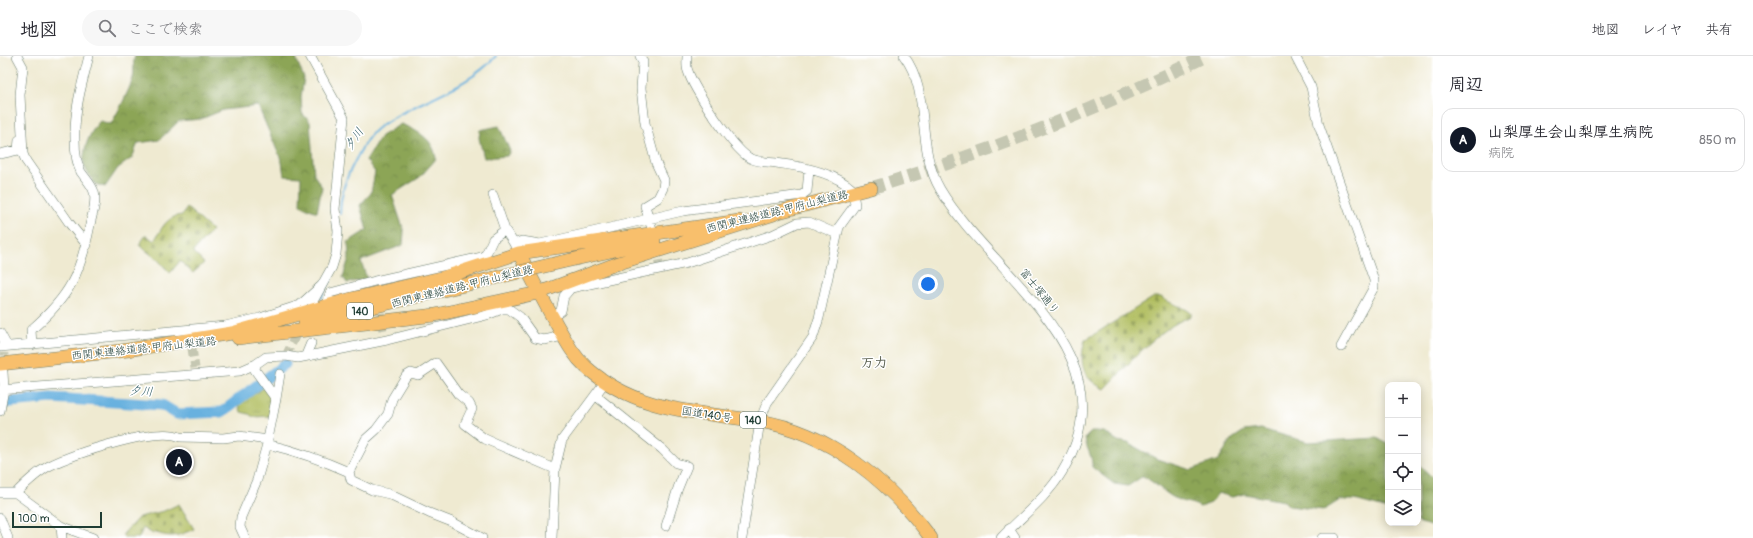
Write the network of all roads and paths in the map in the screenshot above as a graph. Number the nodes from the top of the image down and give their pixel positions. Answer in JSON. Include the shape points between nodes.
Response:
{"nodes":[{"id":1,"x":17,"y":56,"type":"edge"},
{"id":2,"x":89,"y":56,"type":"edge"},
{"id":3,"x":310,"y":56,"type":"edge"},
{"id":4,"x":640,"y":56,"type":"edge"},
{"id":5,"x":687,"y":56,"type":"edge"},
{"id":6,"x":904,"y":56,"type":"edge"},
{"id":7,"x":1296,"y":56,"type":"edge"},
{"id":8,"x":22,"y":138,"type":"junction"},
{"id":9,"x":0,"y":154,"type":"edge"},
{"id":10,"x":809,"y":170,"type":"junction"},
{"id":11,"x":871,"y":188,"type":"tunnel mouth"},
{"id":12,"x":852,"y":190,"type":"dead end"},
{"id":13,"x":493,"y":195,"type":"dead end"},
{"id":14,"x":854,"y":199,"type":"dead end"},
{"id":15,"x":774,"y":214,"type":"junction"},
{"id":16,"x":649,"y":218,"type":"junction"},
{"id":17,"x":739,"y":221,"type":"junction"},
{"id":18,"x":652,"y":229,"type":"dead end"},
{"id":19,"x":505,"y":230,"type":"junction"},
{"id":20,"x":837,"y":234,"type":"junction"},
{"id":21,"x":87,"y":245,"type":"junction"},
{"id":22,"x":517,"y":248,"type":"junction"},
{"id":23,"x":321,"y":286,"type":"junction"},
{"id":24,"x":538,"y":293,"type":"junction"},
{"id":25,"x":328,"y":302,"type":"dead end"},
{"id":26,"x":312,"y":303,"type":"dead end"},
{"id":27,"x":552,"y":318,"type":"junction"},
{"id":28,"x":383,"y":330,"type":"tunnel mouth"},
{"id":29,"x":0,"y":333,"type":"edge"},
{"id":30,"x":563,"y":336,"type":"junction"},
{"id":31,"x":226,"y":339,"type":"junction"},
{"id":32,"x":387,"y":340,"type":"junction"},
{"id":33,"x":311,"y":343,"type":"dead end"},
{"id":34,"x":32,"y":345,"type":"junction"},
{"id":35,"x":1341,"y":347,"type":"dead end"},
{"id":36,"x":121,"y":351,"type":"junction"},
{"id":37,"x":3,"y":355,"type":"edge"},
{"id":38,"x":302,"y":356,"type":"junction"},
{"id":39,"x":256,"y":364,"type":"junction"},
{"id":40,"x":280,"y":374,"type":"dead end"},
{"id":41,"x":605,"y":382,"type":"junction"},
{"id":42,"x":2,"y":390,"type":"edge"},
{"id":43,"x":596,"y":396,"type":"junction"},
{"id":44,"x":276,"y":399,"type":"junction"},
{"id":45,"x":0,"y":411,"type":"edge"},
{"id":46,"x":760,"y":421,"type":"junction"},
{"id":47,"x":267,"y":442,"type":"junction"},
{"id":48,"x":555,"y":469,"type":"junction"},
{"id":49,"x":349,"y":472,"type":"junction"},
{"id":50,"x":0,"y":493,"type":"edge"},
{"id":51,"x":16,"y":493,"type":"junction"},
{"id":52,"x":0,"y":518,"type":"edge"},
{"id":53,"x":61,"y":526,"type":"junction"},
{"id":54,"x":666,"y":526,"type":"dead end"},
{"id":55,"x":1009,"y":529,"type":"junction"},
{"id":56,"x":8,"y":538,"type":"edge"},
{"id":57,"x":62,"y":538,"type":"edge"},
{"id":58,"x":93,"y":538,"type":"edge"},
{"id":59,"x":245,"y":538,"type":"edge"},
{"id":60,"x":482,"y":538,"type":"edge"},
{"id":61,"x":552,"y":538,"type":"edge"},
{"id":62,"x":742,"y":538,"type":"edge"},
{"id":63,"x":930,"y":538,"type":"edge"},
{"id":64,"x":1000,"y":538,"type":"edge"},
{"id":65,"x":1016,"y":538,"type":"edge"},
{"id":66,"x":1322,"y":538,"type":"edge"},
{"id":67,"x":1335,"y":538,"type":"edge"}],
"edges":[{"from":1,"to":8,"type":"street","via":[[22,67]]},
{"from":2,"to":21,"type":"street","via":[[79,95],[75,139],[81,171],[94,190],[95,200]]},
{"from":3,"to":23,"type":"street","via":[[344,118],[335,209],[338,231],[336,254]]},
{"from":4,"to":16,"type":"street","via":[[643,62],[641,88],[645,123],[656,163],[664,180],[658,198],[645,206]]},
{"from":5,"to":10,"type":"street","via":[[687,70],[703,100],[720,126],[750,159],[794,165]]},
{"from":6,"to":55,"type":"street","name":"富士塚通り","via":[[918,83],[926,152],[940,189],[1063,339],[1078,376],[1081,411],[1070,457],[1053,485]]},
{"from":7,"to":35,"type":"street","via":[[1311,87],[1319,125],[1374,280],[1374,287]]},
{"from":8,"to":9,"type":"street","via":[[19,138],[18,150]]},
{"from":8,"to":21,"type":"street","via":[[26,161]]},
{"from":10,"to":12,"type":"street","via":[[845,182]]},
{"from":10,"to":16,"type":"street","via":[[806,191],[802,195]]},
{"from":11,"to":15,"type":"highway","name":"西関東連絡道路;甲府山梨道路","number":"140"},
{"from":13,"to":19,"type":"street"},
{"from":14,"to":20,"type":"street","via":[[854,205],[844,217]]},
{"from":15,"to":17,"type":"highway","name":"西関東連絡道路;甲府山梨道路","number":"140"},
{"from":15,"to":24,"type":"highway","via":[[616,264]]},
{"from":16,"to":18,"type":"street"},
{"from":16,"to":22,"type":"street","via":[[540,244],[522,241]]},
{"from":17,"to":22,"type":"highway"},
{"from":17,"to":31,"type":"highway","name":"西関東連絡道路;甲府山梨道路","number":"140","bridge":true,"via":[[361,311]]},
{"from":19,"to":22,"type":"street"},
{"from":19,"to":25,"type":"street","via":[[493,239],[482,257],[330,293]]},
{"from":20,"to":27,"type":"street","via":[[809,222],[797,223],[772,235],[687,263],[571,288],[564,296],[561,311]]},
{"from":20,"to":46,"type":"street","via":[[813,337],[767,403]]},
{"from":21,"to":34,"type":"street","via":[[71,287],[57,306],[31,330]]},
{"from":22,"to":24,"type":"highway","name":"国道140号","number":"140"},
{"from":22,"to":36,"type":"highway","via":[[445,277],[351,299],[232,333]]},
{"from":23,"to":26,"type":"street"},
{"from":23,"to":34,"type":"street","via":[[300,305],[225,326]]},
{"from":24,"to":27,"type":"highway","name":"国道140号","number":"140"},
{"from":24,"to":31,"type":"highway","via":[[434,315]]},
{"from":27,"to":30,"type":"highway","name":"国道140号","number":"140"},
{"from":28,"to":32,"type":"street"},
{"from":29,"to":37,"type":"street"},
{"from":30,"to":32,"type":"street","via":[[544,340],[535,338],[514,312],[502,309]]},
{"from":30,"to":41,"type":"highway","name":"国道140号","number":"140","via":[[571,351]]},
{"from":31,"to":36,"type":"highway","name":"西関東連絡道路;甲府山梨道路","number":"140"},
{"from":32,"to":38,"type":"street"},
{"from":33,"to":38,"type":"street"},
{"from":34,"to":37,"type":"street"},
{"from":36,"to":37,"type":"highway","name":"西関東連絡道路;甲府山梨道路","number":"140"},
{"from":37,"to":42,"type":"street"},
{"from":38,"to":39,"type":"street","via":[[266,357]]},
{"from":39,"to":42,"type":"street","via":[[240,371],[196,371]]},
{"from":39,"to":44,"type":"street","via":[[255,370]]},
{"from":40,"to":44,"type":"street"},
{"from":41,"to":43,"type":"street"},
{"from":41,"to":46,"type":"highway","name":"国道140号","number":"140","via":[[630,396],[654,405]]},
{"from":42,"to":45,"type":"street"},
{"from":43,"to":48,"type":"street","via":[[562,440]]},
{"from":43,"to":54,"type":"street","via":[[676,463],[687,466]]},
{"from":44,"to":47,"type":"street"},
{"from":46,"to":62,"type":"street"},
{"from":46,"to":63,"type":"highway","name":"国道140号","number":"140","via":[[817,440],[857,464],[889,490]]},
{"from":47,"to":49,"type":"street"},
{"from":47,"to":51,"type":"street","via":[[239,436],[180,437],[174,434],[130,440],[72,456],[48,466],[33,476]]},
{"from":47,"to":59,"type":"street","via":[[252,492],[241,517],[240,526]]},
{"from":48,"to":49,"type":"street","via":[[485,439],[465,424],[472,409],[436,363],[418,375],[411,373],[406,376],[392,399],[388,414],[366,440]]},
{"from":48,"to":61,"type":"street"},
{"from":49,"to":60,"type":"street","via":[[351,480],[372,490],[389,494]]},
{"from":50,"to":51,"type":"street"},
{"from":51,"to":53,"type":"street"},
{"from":52,"to":56,"type":"street"},
{"from":53,"to":57,"type":"street"},
{"from":53,"to":58,"type":"street"},
{"from":55,"to":64,"type":"street","name":"富士塚通り"},
{"from":55,"to":65,"type":"street"},
{"from":66,"to":67,"type":"street"}]}
